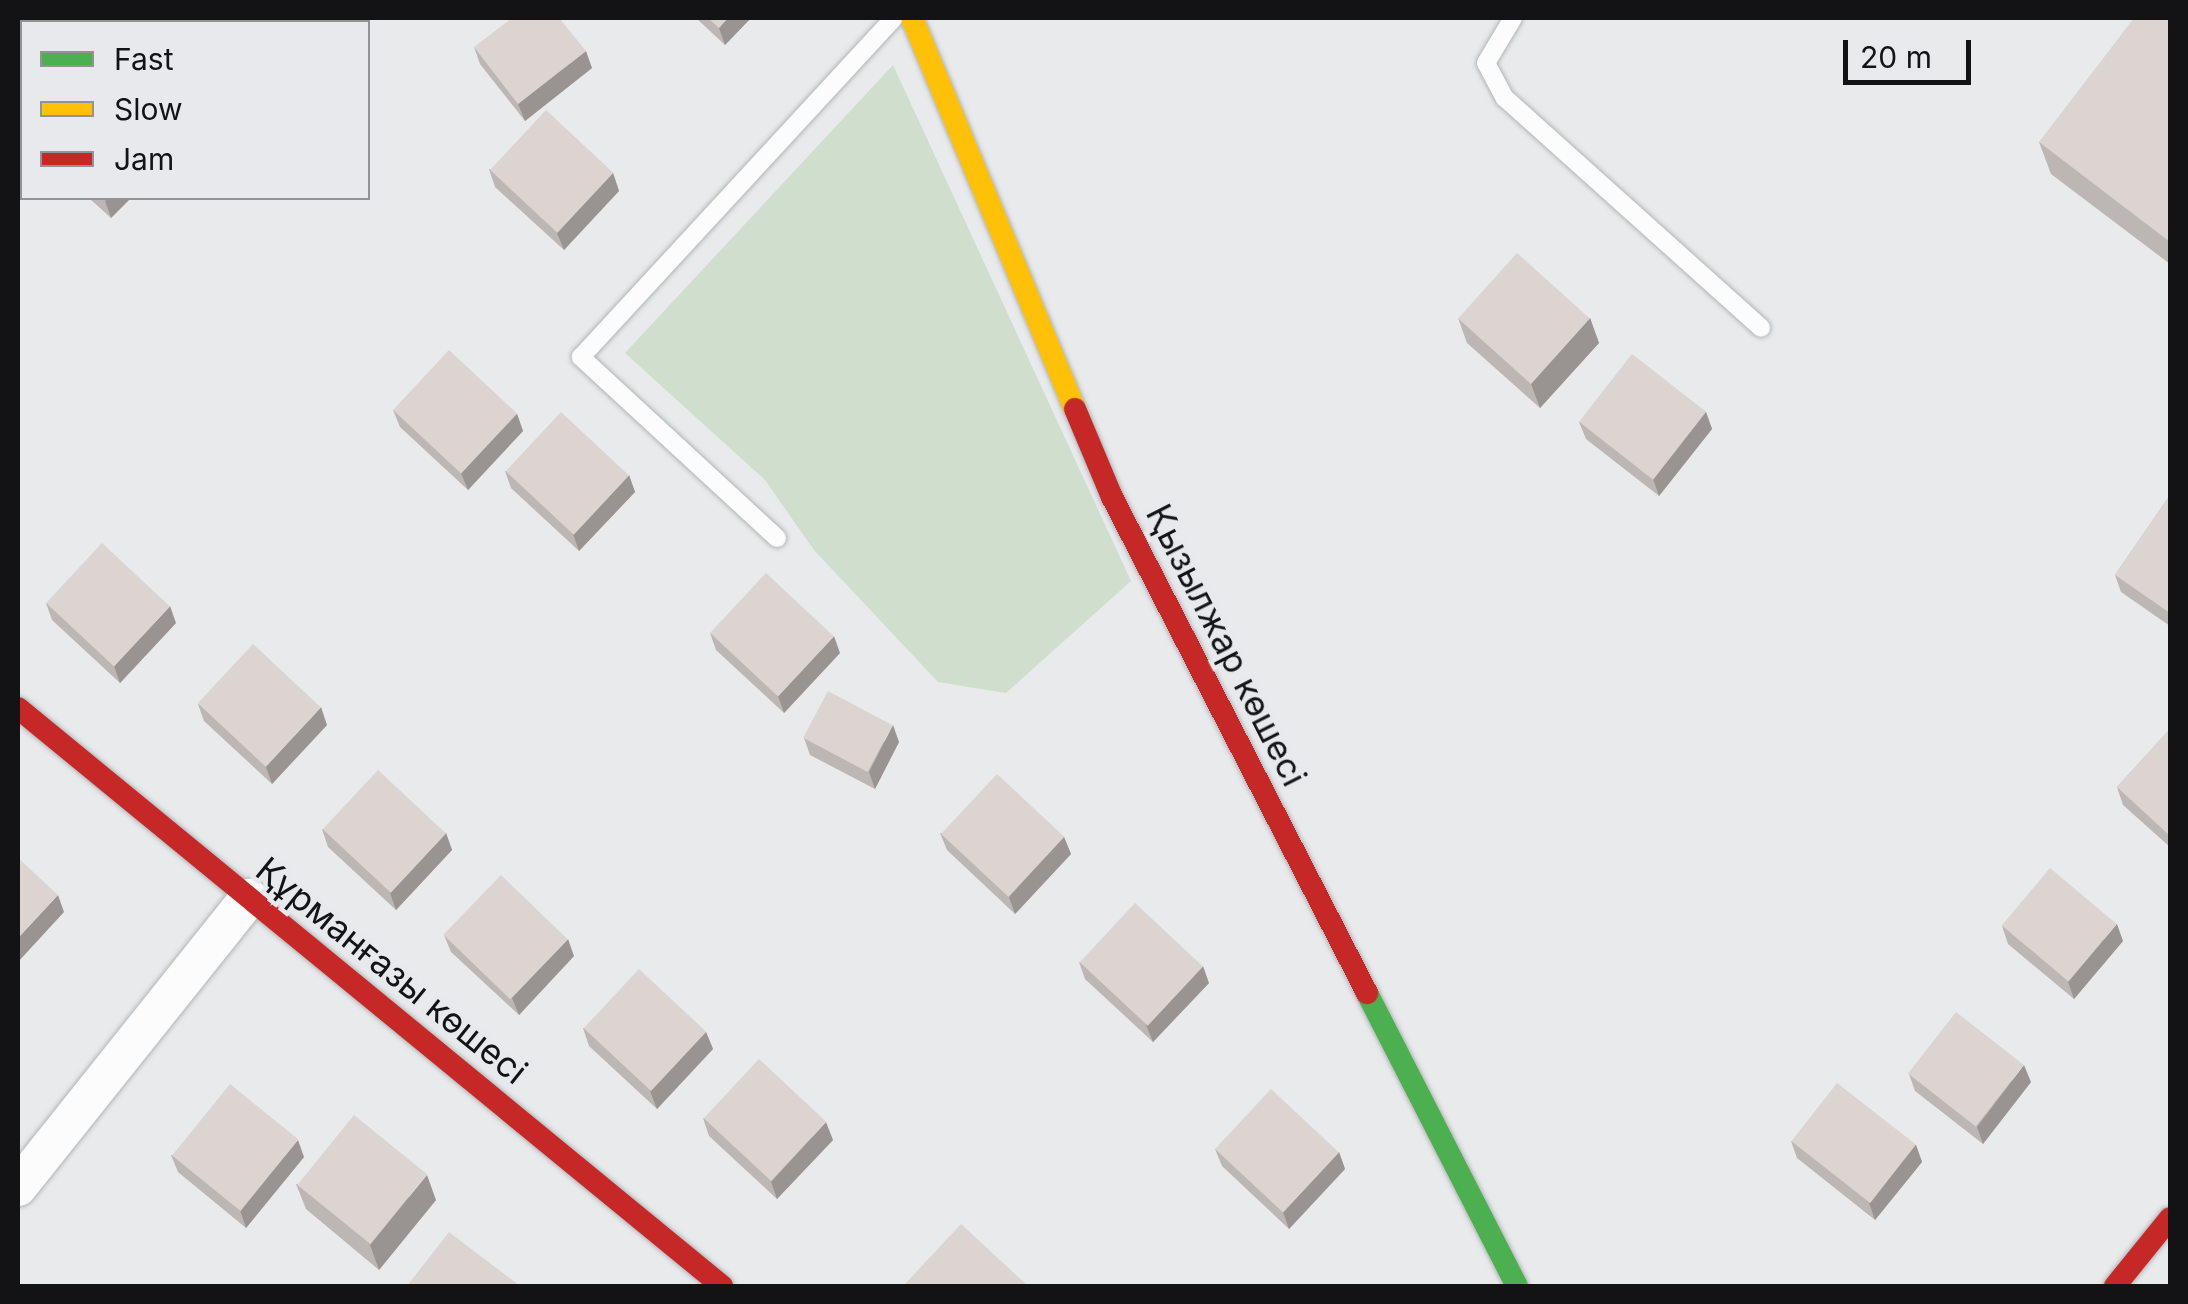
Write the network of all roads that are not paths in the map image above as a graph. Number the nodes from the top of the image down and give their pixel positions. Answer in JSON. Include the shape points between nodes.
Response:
{"nodes":[{"id":1,"x":894,"y":18,"type":"edge"},
{"id":2,"x":912,"y":18,"type":"edge"},
{"id":3,"x":1513,"y":18,"type":"edge"},
{"id":4,"x":1761,"y":328,"type":"dead end"},
{"id":5,"x":777,"y":538,"type":"dead end"},
{"id":6,"x":18,"y":708,"type":"edge"},
{"id":7,"x":249,"y":898,"type":"junction"},
{"id":8,"x":18,"y":1187,"type":"edge"},
{"id":9,"x":2170,"y":1218,"type":"edge"},
{"id":10,"x":722,"y":1286,"type":"edge"},
{"id":11,"x":1518,"y":1286,"type":"edge"},
{"id":12,"x":2115,"y":1286,"type":"edge"}],
"edges":[{"from":1,"to":5,"type":"lane","via":[[581,356]]},
{"from":2,"to":11,"type":"street","name":"Қызылжар көшесі","via":[[1112,498]]},
{"from":3,"to":4,"type":"lane","via":[[1486,63],[1505,98]]},
{"from":6,"to":7,"type":"street","name":"Құрманғазы көшесі"},
{"from":7,"to":8,"type":"street"},
{"from":7,"to":10,"type":"street","name":"Құрманғазы көшесі"},
{"from":9,"to":12,"type":"street"}]}
